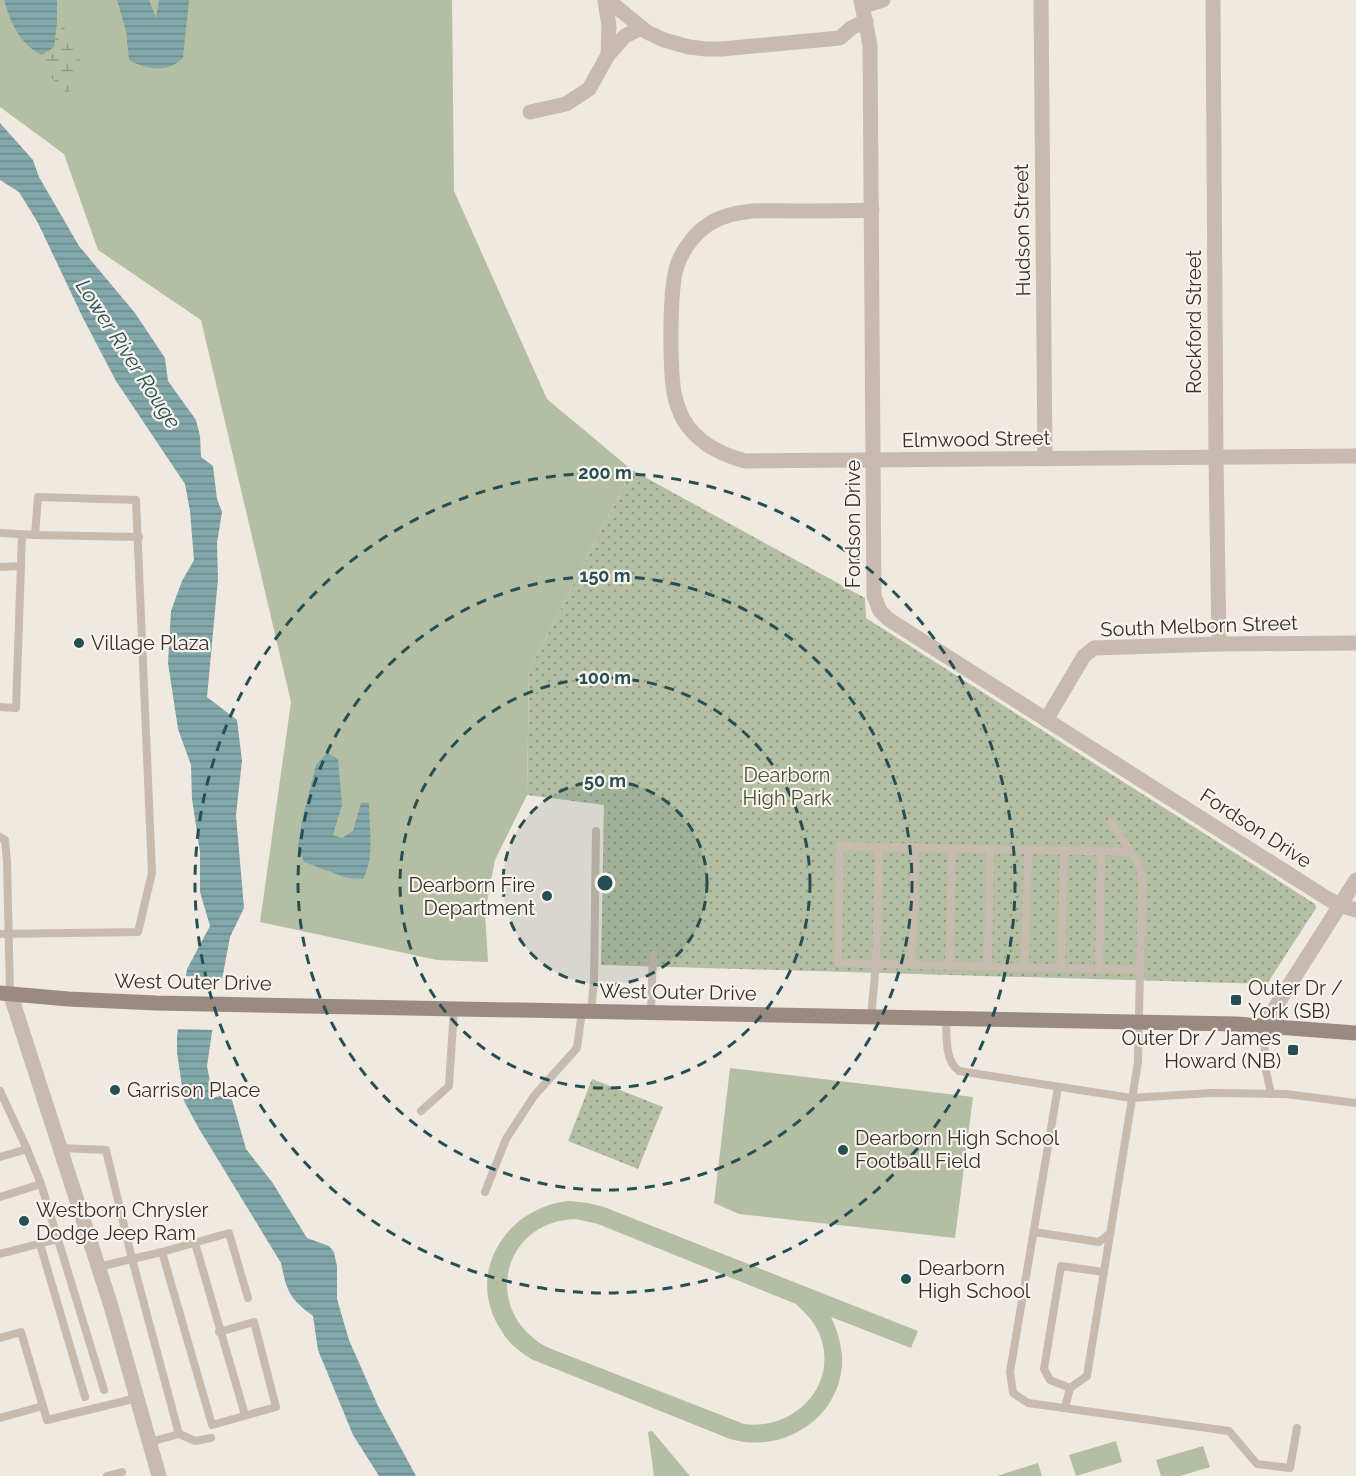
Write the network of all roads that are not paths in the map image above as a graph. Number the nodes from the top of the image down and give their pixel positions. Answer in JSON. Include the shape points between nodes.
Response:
{"nodes":[{"id":1,"x":607,"y":0,"type":"edge"},
{"id":2,"x":883,"y":0,"type":"edge"},
{"id":3,"x":1041,"y":0,"type":"edge"},
{"id":4,"x":1213,"y":0,"type":"edge"},
{"id":5,"x":863,"y":9,"type":"edge"},
{"id":6,"x":641,"y":28,"type":"junction"},
{"id":7,"x":608,"y":55,"type":"junction"},
{"id":8,"x":530,"y":112,"type":"dead end"},
{"id":9,"x":872,"y":210,"type":"junction"},
{"id":10,"x":1356,"y":456,"type":"edge"},
{"id":11,"x":1216,"y":458,"type":"junction"},
{"id":12,"x":1045,"y":459,"type":"junction"},
{"id":13,"x":873,"y":462,"type":"junction"},
{"id":14,"x":0,"y":533,"type":"edge"},
{"id":15,"x":22,"y":535,"type":"junction"},
{"id":16,"x":35,"y":535,"type":"junction"},
{"id":17,"x":139,"y":537,"type":"junction"},
{"id":18,"x":21,"y":566,"type":"junction"},
{"id":19,"x":0,"y":567,"type":"edge"},
{"id":20,"x":1356,"y":643,"type":"edge"},
{"id":21,"x":1219,"y":644,"type":"junction"},
{"id":22,"x":0,"y":707,"type":"edge"},
{"id":23,"x":1046,"y":720,"type":"junction"},
{"id":24,"x":1111,"y":822,"type":"dead end"},
{"id":25,"x":596,"y":831,"type":"dead end"},
{"id":26,"x":0,"y":837,"type":"edge"},
{"id":27,"x":879,"y":847,"type":"junction"},
{"id":28,"x":915,"y":847,"type":"junction"},
{"id":29,"x":952,"y":848,"type":"junction"},
{"id":30,"x":990,"y":849,"type":"junction"},
{"id":31,"x":1028,"y":850,"type":"junction"},
{"id":32,"x":1064,"y":850,"type":"junction"},
{"id":33,"x":1101,"y":851,"type":"junction"},
{"id":34,"x":1131,"y":852,"type":"junction"},
{"id":35,"x":1356,"y":879,"type":"edge"},
{"id":36,"x":1339,"y":905,"type":"junction"},
{"id":37,"x":1356,"y":910,"type":"edge"},
{"id":38,"x":0,"y":934,"type":"edge"},
{"id":39,"x":9,"y":934,"type":"junction"},
{"id":40,"x":653,"y":955,"type":"dead end"},
{"id":41,"x":876,"y":964,"type":"junction"},
{"id":42,"x":912,"y":965,"type":"junction"},
{"id":43,"x":949,"y":966,"type":"junction"},
{"id":44,"x":988,"y":966,"type":"junction"},
{"id":45,"x":1025,"y":967,"type":"junction"},
{"id":46,"x":1061,"y":968,"type":"junction"},
{"id":47,"x":1099,"y":969,"type":"junction"},
{"id":48,"x":1140,"y":969,"type":"junction"},
{"id":49,"x":5,"y":993,"type":"edge"},
{"id":50,"x":454,"y":1009,"type":"junction"},
{"id":51,"x":586,"y":1011,"type":"junction"},
{"id":52,"x":651,"y":1012,"type":"junction"},
{"id":53,"x":871,"y":1017,"type":"junction"},
{"id":54,"x":946,"y":1018,"type":"junction"},
{"id":55,"x":1139,"y":1022,"type":"junction"},
{"id":56,"x":1264,"y":1025,"type":"junction"},
{"id":57,"x":1356,"y":1033,"type":"edge"},
{"id":58,"x":1058,"y":1087,"type":"junction"},
{"id":59,"x":0,"y":1091,"type":"edge"},
{"id":60,"x":1271,"y":1094,"type":"junction"},
{"id":61,"x":1131,"y":1098,"type":"junction"},
{"id":62,"x":1356,"y":1103,"type":"edge"},
{"id":63,"x":421,"y":1111,"type":"dead end"},
{"id":64,"x":59,"y":1148,"type":"junction"},
{"id":65,"x":27,"y":1149,"type":"junction"},
{"id":66,"x":0,"y":1157,"type":"edge"},
{"id":67,"x":41,"y":1184,"type":"junction"},
{"id":68,"x":485,"y":1192,"type":"dead end"},
{"id":69,"x":0,"y":1197,"type":"edge"},
{"id":70,"x":1034,"y":1232,"type":"junction"},
{"id":71,"x":1109,"y":1234,"type":"junction"},
{"id":72,"x":58,"y":1239,"type":"junction"},
{"id":73,"x":195,"y":1243,"type":"junction"},
{"id":74,"x":40,"y":1244,"type":"junction"},
{"id":75,"x":162,"y":1252,"type":"junction"},
{"id":76,"x":0,"y":1254,"type":"edge"},
{"id":77,"x":132,"y":1258,"type":"junction"},
{"id":78,"x":98,"y":1267,"type":"junction"},
{"id":79,"x":1103,"y":1272,"type":"junction"},
{"id":80,"x":248,"y":1298,"type":"dead end"},
{"id":81,"x":219,"y":1332,"type":"junction"},
{"id":82,"x":0,"y":1338,"type":"edge"},
{"id":83,"x":1070,"y":1388,"type":"junction"},
{"id":84,"x":104,"y":1390,"type":"dead end"},
{"id":85,"x":85,"y":1397,"type":"dead end"},
{"id":86,"x":137,"y":1398,"type":"junction"},
{"id":87,"x":43,"y":1406,"type":"junction"},
{"id":88,"x":1065,"y":1408,"type":"junction"},
{"id":89,"x":245,"y":1415,"type":"junction"},
{"id":90,"x":0,"y":1418,"type":"edge"},
{"id":91,"x":1297,"y":1428,"type":"dead end"},
{"id":92,"x":179,"y":1434,"type":"junction"},
{"id":93,"x":211,"y":1438,"type":"dead end"},
{"id":94,"x":150,"y":1442,"type":"junction"},
{"id":95,"x":122,"y":1472,"type":"dead end"},
{"id":96,"x":107,"y":1476,"type":"edge"},
{"id":97,"x":159,"y":1476,"type":"edge"}],
"edges":[{"from":1,"to":6,"type":"street"},
{"from":1,"to":7,"type":"street"},
{"from":2,"to":5,"type":"street"},
{"from":3,"to":12,"type":"street","name":"Hudson Street"},
{"from":4,"to":11,"type":"street","name":"Rockford Street"},
{"from":5,"to":6,"type":"street","via":[[840,38],[706,50],[676,44]]},
{"from":5,"to":9,"type":"street","name":"Fordson Drive","via":[[870,45]]},
{"from":6,"to":7,"type":"street","via":[[625,36]]},
{"from":7,"to":8,"type":"street","via":[[589,89],[566,104]]},
{"from":9,"to":13,"type":"street","name":"Fordson Drive"},
{"from":9,"to":13,"type":"street","name":"Elmwood Street","via":[[752,211],[712,222],[694,238],[677,266],[672,381],[677,406],[692,431],[711,448],[745,461]]},
{"from":10,"to":11,"type":"street","name":"Elmwood Street"},
{"from":11,"to":12,"type":"street","name":"Elmwood Street"},
{"from":11,"to":21,"type":"street","name":"Rockford Street"},
{"from":12,"to":13,"type":"street","name":"Elmwood Street"},
{"from":13,"to":23,"type":"street","name":"Fordson Drive","via":[[874,596],[880,610],[888,619]]},
{"from":14,"to":15,"type":"lane"},
{"from":15,"to":16,"type":"lane"},
{"from":15,"to":18,"type":"lane"},
{"from":16,"to":17,"type":"lane"},
{"from":16,"to":17,"type":"lane","via":[[38,497],[136,500]]},
{"from":17,"to":39,"type":"lane","via":[[152,873],[138,932]]},
{"from":18,"to":19,"type":"lane"},
{"from":18,"to":22,"type":"lane","via":[[16,708]]},
{"from":20,"to":21,"type":"street","name":"South Melborn Street"},
{"from":21,"to":23,"type":"street","name":"South Melborn Street","via":[[1094,648],[1084,656]]},
{"from":23,"to":36,"type":"street","name":"Fordson Drive"},
{"from":24,"to":34,"type":"lane"},
{"from":25,"to":51,"type":"lane","via":[[594,981]]},
{"from":26,"to":39,"type":"lane","via":[[5,840]]},
{"from":27,"to":28,"type":"lane"},
{"from":27,"to":41,"type":"lane"},
{"from":27,"to":41,"type":"lane","via":[[840,846],[838,963]]},
{"from":28,"to":29,"type":"lane"},
{"from":28,"to":42,"type":"lane"},
{"from":29,"to":30,"type":"lane"},
{"from":29,"to":43,"type":"lane"},
{"from":30,"to":31,"type":"lane"},
{"from":30,"to":44,"type":"lane"},
{"from":31,"to":32,"type":"lane"},
{"from":31,"to":45,"type":"lane"},
{"from":32,"to":33,"type":"lane"},
{"from":32,"to":46,"type":"lane"},
{"from":33,"to":34,"type":"lane"},
{"from":33,"to":47,"type":"lane"},
{"from":34,"to":48,"type":"lane","via":[[1140,864],[1142,880]]},
{"from":35,"to":36,"type":"street"},
{"from":36,"to":37,"type":"street","name":"Fordson Drive"},
{"from":36,"to":56,"type":"street"},
{"from":38,"to":39,"type":"lane"},
{"from":39,"to":49,"type":"lane"},
{"from":40,"to":52,"type":"lane"},
{"from":41,"to":42,"type":"lane"},
{"from":41,"to":53,"type":"lane"},
{"from":42,"to":43,"type":"lane"},
{"from":43,"to":44,"type":"lane"},
{"from":44,"to":45,"type":"lane"},
{"from":45,"to":46,"type":"lane"},
{"from":46,"to":47,"type":"lane"},
{"from":47,"to":48,"type":"lane"},
{"from":48,"to":55,"type":"lane"},
{"from":49,"to":50,"type":"main road","name":"West Outer Drive","via":[[156,1003]]},
{"from":49,"to":64,"type":"street"},
{"from":50,"to":51,"type":"main road","name":"West Outer Drive"},
{"from":50,"to":63,"type":"lane","via":[[449,1086]]},
{"from":51,"to":52,"type":"main road","name":"West Outer Drive"},
{"from":51,"to":68,"type":"lane","via":[[577,1048],[534,1096],[506,1139]]},
{"from":52,"to":53,"type":"main road","name":"West Outer Drive"},
{"from":53,"to":54,"type":"main road","name":"West Outer Drive"},
{"from":54,"to":55,"type":"main road","name":"West Outer Drive"},
{"from":54,"to":58,"type":"lane","via":[[949,1058],[956,1069]]},
{"from":55,"to":56,"type":"main road","name":"West Outer Drive"},
{"from":55,"to":61,"type":"lane","via":[[1138,1062]]},
{"from":56,"to":57,"type":"main road","name":"West Outer Drive"},
{"from":56,"to":60,"type":"lane","via":[[1265,1066]]},
{"from":58,"to":61,"type":"lane"},
{"from":58,"to":70,"type":"lane"},
{"from":59,"to":65,"type":"lane"},
{"from":60,"to":61,"type":"lane"},
{"from":60,"to":62,"type":"lane"},
{"from":61,"to":71,"type":"lane"},
{"from":64,"to":77,"type":"lane","via":[[106,1150]]},
{"from":64,"to":78,"type":"street"},
{"from":65,"to":66,"type":"lane"},
{"from":65,"to":67,"type":"lane"},
{"from":67,"to":69,"type":"lane"},
{"from":67,"to":72,"type":"lane"},
{"from":70,"to":71,"type":"lane","via":[[1098,1242]]},
{"from":70,"to":88,"type":"lane","via":[[1010,1372],[1013,1393],[1028,1403]]},
{"from":71,"to":79,"type":"lane"},
{"from":72,"to":74,"type":"lane"},
{"from":72,"to":84,"type":"lane"},
{"from":73,"to":75,"type":"lane"},
{"from":73,"to":80,"type":"lane","via":[[229,1233]]},
{"from":73,"to":81,"type":"lane"},
{"from":74,"to":76,"type":"lane"},
{"from":74,"to":85,"type":"lane"},
{"from":75,"to":77,"type":"lane"},
{"from":75,"to":89,"type":"lane","via":[[212,1425]]},
{"from":77,"to":78,"type":"lane"},
{"from":77,"to":92,"type":"lane"},
{"from":78,"to":86,"type":"street"},
{"from":79,"to":83,"type":"lane","via":[[1087,1376]]},
{"from":79,"to":83,"type":"lane","via":[[1061,1266],[1044,1369],[1050,1380]]},
{"from":81,"to":89,"type":"lane"},
{"from":81,"to":89,"type":"lane","via":[[254,1322],[276,1407]]},
{"from":82,"to":87,"type":"lane","via":[[21,1332]]},
{"from":83,"to":88,"type":"lane"},
{"from":86,"to":87,"type":"lane","via":[[47,1420]]},
{"from":86,"to":94,"type":"street"},
{"from":87,"to":90,"type":"lane"},
{"from":88,"to":91,"type":"lane","via":[[1229,1431],[1257,1464],[1290,1468]]},
{"from":92,"to":93,"type":"lane","via":[[195,1441]]},
{"from":92,"to":94,"type":"lane"},
{"from":94,"to":97,"type":"street"},
{"from":95,"to":96,"type":"lane"}]}
